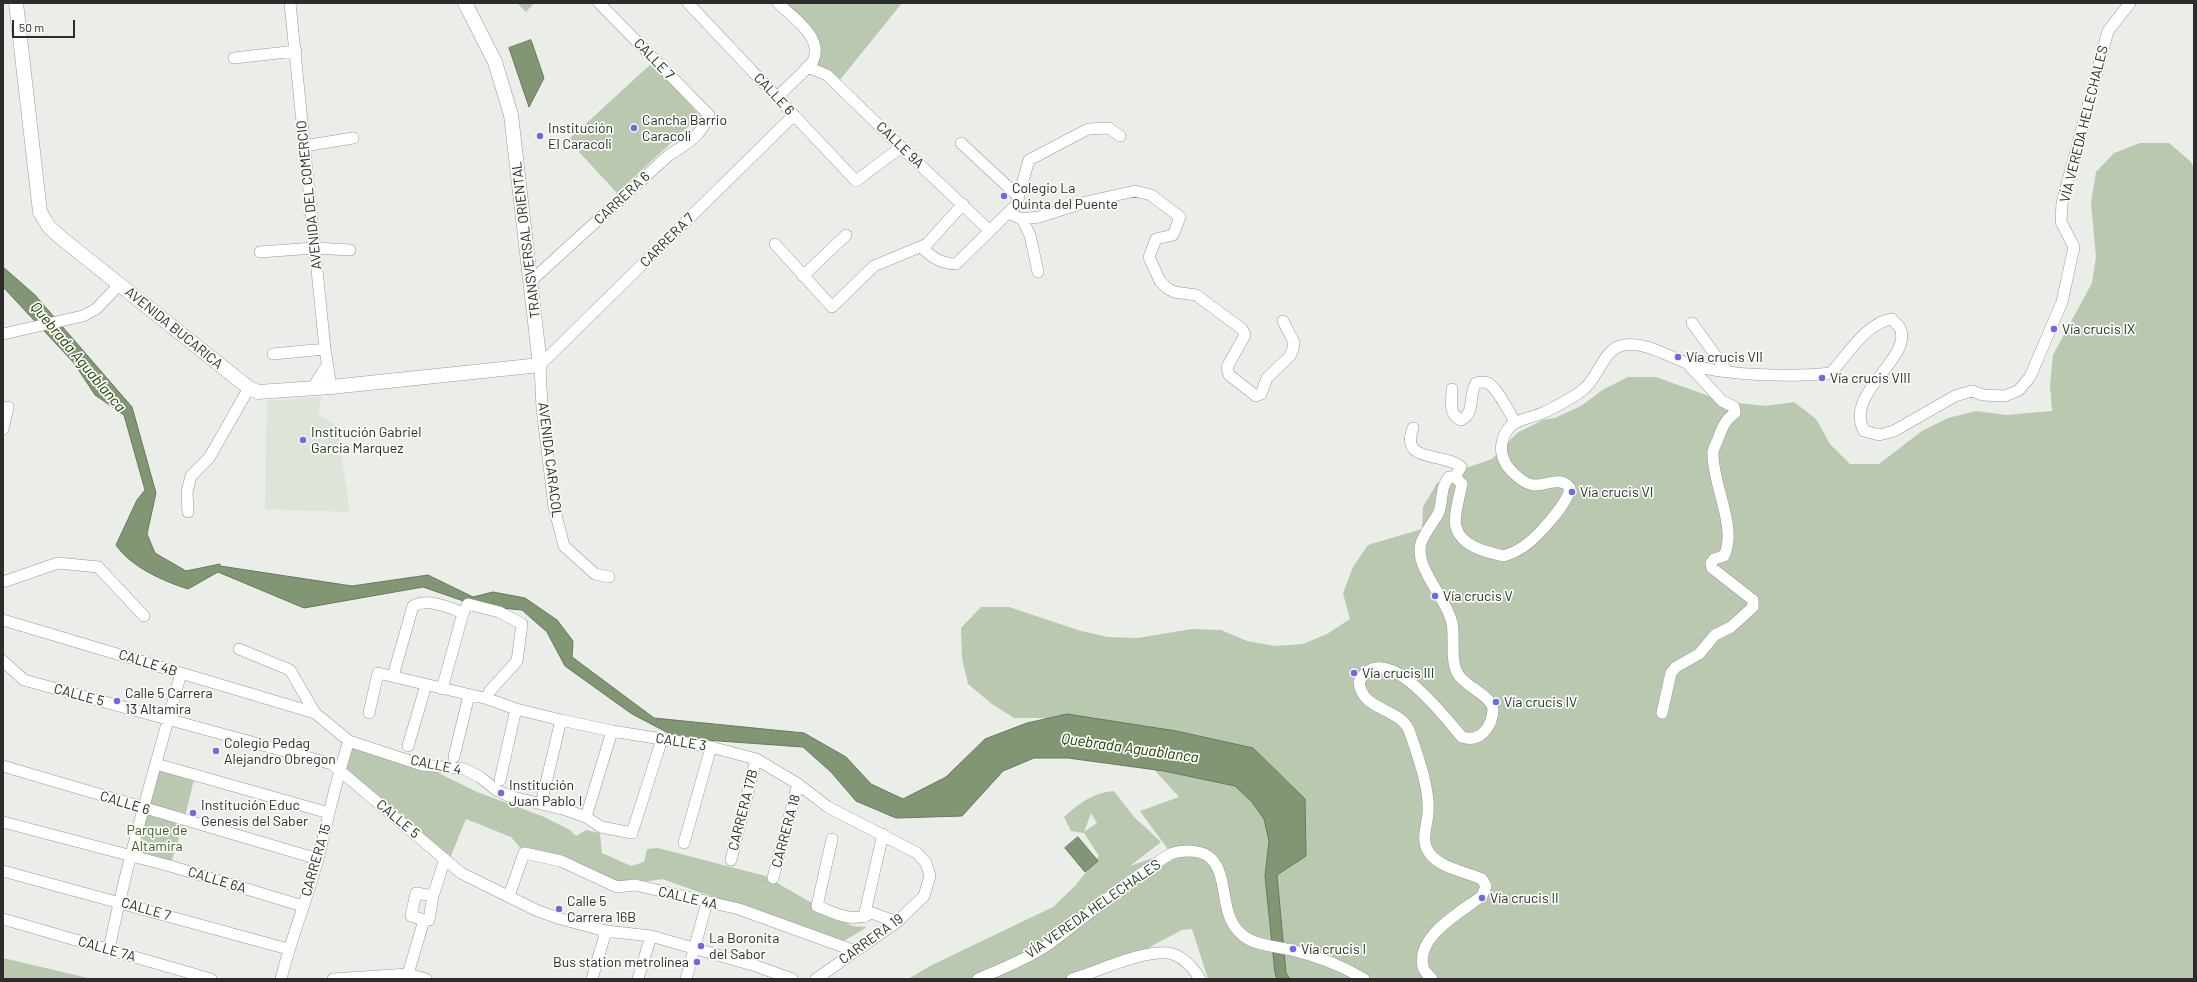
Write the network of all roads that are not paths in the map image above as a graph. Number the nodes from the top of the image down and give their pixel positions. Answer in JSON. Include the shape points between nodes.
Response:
{"nodes":[{"id":1,"x":16,"y":3,"type":"edge"},
{"id":2,"x":290,"y":3,"type":"edge"},
{"id":3,"x":465,"y":3,"type":"edge"},
{"id":4,"x":475,"y":3,"type":"edge"},
{"id":5,"x":600,"y":3,"type":"edge"},
{"id":6,"x":688,"y":3,"type":"edge"},
{"id":7,"x":778,"y":3,"type":"edge"},
{"id":8,"x":2130,"y":3,"type":"edge"},
{"id":9,"x":296,"y":51,"type":"junction"},
{"id":10,"x":234,"y":58,"type":"dead end"},
{"id":11,"x":807,"y":67,"type":"junction"},
{"id":12,"x":778,"y":96,"type":"junction"},
{"id":13,"x":511,"y":115,"type":"junction"},
{"id":14,"x":709,"y":115,"type":"joint"},
{"id":15,"x":794,"y":115,"type":"junction"},
{"id":16,"x":1120,"y":136,"type":"dead end"},
{"id":17,"x":354,"y":138,"type":"dead end"},
{"id":18,"x":961,"y":143,"type":"dead end"},
{"id":19,"x":304,"y":146,"type":"junction"},
{"id":20,"x":901,"y":147,"type":"junction"},
{"id":21,"x":1019,"y":197,"type":"junction"},
{"id":22,"x":963,"y":204,"type":"junction"},
{"id":23,"x":1008,"y":213,"type":"junction"},
{"id":24,"x":1022,"y":219,"type":"junction"},
{"id":25,"x":990,"y":231,"type":"junction"},
{"id":26,"x":846,"y":235,"type":"dead end"},
{"id":27,"x":775,"y":244,"type":"dead end"},
{"id":28,"x":921,"y":247,"type":"junction"},
{"id":29,"x":314,"y":248,"type":"junction"},
{"id":30,"x":350,"y":250,"type":"dead end"},
{"id":31,"x":260,"y":252,"type":"dead end"},
{"id":32,"x":1038,"y":272,"type":"dead end"},
{"id":33,"x":803,"y":276,"type":"junction"},
{"id":34,"x":531,"y":281,"type":"junction"},
{"id":35,"x":120,"y":284,"type":"junction"},
{"id":36,"x":1283,"y":321,"type":"dead end"},
{"id":37,"x":1692,"y":323,"type":"dead end"},
{"id":38,"x":3,"y":334,"type":"edge"},
{"id":39,"x":325,"y":348,"type":"junction"},
{"id":40,"x":272,"y":354,"type":"dead end"},
{"id":41,"x":1686,"y":362,"type":"junction"},
{"id":42,"x":328,"y":365,"type":"junction"},
{"id":43,"x":540,"y":365,"type":"junction"},
{"id":44,"x":1727,"y":371,"type":"junction"},
{"id":45,"x":331,"y":387,"type":"junction"},
{"id":46,"x":248,"y":388,"type":"junction"},
{"id":47,"x":312,"y":389,"type":"junction"},
{"id":48,"x":1452,"y":389,"type":"dead end"},
{"id":49,"x":8,"y":407,"type":"dead end"},
{"id":50,"x":1515,"y":422,"type":"junction"},
{"id":51,"x":1413,"y":428,"type":"dead end"},
{"id":52,"x":3,"y":429,"type":"edge"},
{"id":53,"x":1455,"y":477,"type":"junction"},
{"id":54,"x":188,"y":512,"type":"dead end"},
{"id":55,"x":609,"y":577,"type":"dead end"},
{"id":56,"x":3,"y":582,"type":"edge"},
{"id":57,"x":463,"y":613,"type":"junction"},
{"id":58,"x":144,"y":616,"type":"dead end"},
{"id":59,"x":3,"y":620,"type":"edge"},
{"id":60,"x":239,"y":649,"type":"dead end"},
{"id":61,"x":3,"y":661,"type":"edge"},
{"id":62,"x":181,"y":673,"type":"junction"},
{"id":63,"x":393,"y":676,"type":"junction"},
{"id":64,"x":426,"y":685,"type":"junction"},
{"id":65,"x":442,"y":689,"type":"junction"},
{"id":66,"x":469,"y":695,"type":"junction"},
{"id":67,"x":488,"y":699,"type":"junction"},
{"id":68,"x":516,"y":709,"type":"junction"},
{"id":69,"x":369,"y":713,"type":"dead end"},
{"id":70,"x":1662,"y":713,"type":"dead end"},
{"id":71,"x":315,"y":714,"type":"junction"},
{"id":72,"x":168,"y":720,"type":"junction"},
{"id":73,"x":561,"y":720,"type":"junction"},
{"id":74,"x":612,"y":731,"type":"junction"},
{"id":75,"x":662,"y":739,"type":"junction"},
{"id":76,"x":349,"y":741,"type":"junction"},
{"id":77,"x":408,"y":746,"type":"dead end"},
{"id":78,"x":711,"y":747,"type":"junction"},
{"id":79,"x":454,"y":757,"type":"dead end"},
{"id":80,"x":756,"y":759,"type":"junction"},
{"id":81,"x":156,"y":764,"type":"junction"},
{"id":82,"x":3,"y":766,"type":"edge"},
{"id":83,"x":339,"y":769,"type":"junction"},
{"id":84,"x":500,"y":780,"type":"dead end"},
{"id":85,"x":798,"y":784,"type":"junction"},
{"id":86,"x":540,"y":804,"type":"junction"},
{"id":87,"x":143,"y":809,"type":"junction"},
{"id":88,"x":329,"y":812,"type":"junction"},
{"id":89,"x":586,"y":817,"type":"junction"},
{"id":90,"x":3,"y":822,"type":"edge"},
{"id":91,"x":883,"y":834,"type":"junction"},
{"id":92,"x":832,"y":839,"type":"dead end"},
{"id":93,"x":684,"y":844,"type":"dead end"},
{"id":94,"x":131,"y":855,"type":"junction"},
{"id":95,"x":318,"y":859,"type":"junction"},
{"id":96,"x":445,"y":859,"type":"junction"},
{"id":97,"x":731,"y":860,"type":"dead end"},
{"id":98,"x":3,"y":871,"type":"edge"},
{"id":99,"x":773,"y":878,"type":"dead end"},
{"id":100,"x":433,"y":896,"type":"junction"},
{"id":101,"x":509,"y":896,"type":"junction"},
{"id":102,"x":924,"y":896,"type":"joint"},
{"id":103,"x":119,"y":902,"type":"junction"},
{"id":104,"x":707,"y":902,"type":"junction"},
{"id":105,"x":303,"y":906,"type":"junction"},
{"id":106,"x":864,"y":917,"type":"junction"},
{"id":107,"x":3,"y":919,"type":"edge"},
{"id":108,"x":424,"y":920,"type":"junction"},
{"id":109,"x":896,"y":922,"type":"junction"},
{"id":110,"x":606,"y":931,"type":"junction"},
{"id":111,"x":651,"y":936,"type":"junction"},
{"id":112,"x":109,"y":949,"type":"junction"},
{"id":113,"x":288,"y":949,"type":"junction"},
{"id":114,"x":693,"y":949,"type":"junction"},
{"id":115,"x":855,"y":951,"type":"junction"},
{"id":116,"x":408,"y":974,"type":"junction"},
{"id":117,"x":362,"y":978,"type":"edge"},
{"id":118,"x":211,"y":979,"type":"edge"},
{"id":119,"x":281,"y":979,"type":"edge"},
{"id":120,"x":333,"y":979,"type":"edge"},
{"id":121,"x":426,"y":979,"type":"edge"},
{"id":122,"x":592,"y":979,"type":"edge"},
{"id":123,"x":638,"y":979,"type":"edge"},
{"id":124,"x":686,"y":979,"type":"edge"},
{"id":125,"x":792,"y":979,"type":"edge"},
{"id":126,"x":816,"y":979,"type":"edge"},
{"id":127,"x":978,"y":979,"type":"edge"},
{"id":128,"x":1072,"y":979,"type":"edge"},
{"id":129,"x":1200,"y":979,"type":"edge"},
{"id":130,"x":1364,"y":979,"type":"edge"},
{"id":131,"x":1432,"y":979,"type":"edge"}],
"edges":[{"from":1,"to":35,"type":"main road","name":"AVENIDA BUCARICA","via":[[40,212],[49,227]]},
{"from":2,"to":9,"type":"street","name":"AVENIDA DEL COMERCIO"},
{"from":3,"to":13,"type":"main road","name":"TRANSVERSAL ORIENTAL","via":[[496,62]]},
{"from":4,"to":13,"type":"main road","name":"TRANSVERSAL ORIENTAL","via":[[504,56],[512,87]]},
{"from":5,"to":14,"type":"street","name":"CALLE 7"},
{"from":6,"to":12,"type":"street","name":"CALLE 6"},
{"from":7,"to":11,"type":"street","via":[[810,35],[815,45],[813,61]]},
{"from":8,"to":44,"type":"street","name":"VÍA VEREDA HELECHALES","via":[[2108,31],[2062,203],[2062,222],[2074,247],[2062,302],[2030,377],[2019,390],[2005,396],[1983,395],[1972,391],[1955,396],[1894,430],[1879,435],[1864,431],[1859,411],[1866,395],[1900,345],[1900,330],[1892,318],[1884,320],[1868,331],[1831,373],[1794,376]]},
{"from":9,"to":10,"type":"street"},
{"from":9,"to":19,"type":"street","name":"AVENIDA DEL COMERCIO"},
{"from":11,"to":12,"type":"street"},
{"from":11,"to":20,"type":"street","name":"CALLE 9A","via":[[827,75]]},
{"from":12,"to":15,"type":"street","name":"CALLE 6"},
{"from":13,"to":34,"type":"main road","name":"TRANSVERSAL ORIENTAL"},
{"from":14,"to":34,"type":"street","name":"CARRERA 6","via":[[704,128],[691,142],[669,155]]},
{"from":15,"to":20,"type":"street","name":"CALLE 6","via":[[856,181]]},
{"from":15,"to":43,"type":"street","name":"CARRERA 7"},
{"from":16,"to":21,"type":"street","via":[[1109,128],[1088,129],[1029,160]]},
{"from":17,"to":19,"type":"street"},
{"from":18,"to":21,"type":"street"},
{"from":19,"to":29,"type":"street","name":"AVENIDA DEL COMERCIO"},
{"from":20,"to":22,"type":"street","name":"CALLE 9A"},
{"from":21,"to":23,"type":"street","via":[[1016,205]]},
{"from":22,"to":25,"type":"street","name":"CALLE 9A"},
{"from":22,"to":28,"type":"street","via":[[927,244]]},
{"from":23,"to":24,"type":"street"},
{"from":23,"to":25,"type":"street"},
{"from":24,"to":32,"type":"street","via":[[1030,235]]},
{"from":24,"to":36,"type":"street","via":[[1039,217],[1086,202],[1135,191],[1144,192],[1157,199],[1180,217],[1173,235],[1156,239],[1149,257],[1160,281],[1174,292],[1196,295],[1205,300],[1242,329],[1245,335],[1227,367],[1229,375],[1256,396],[1261,394],[1268,378],[1290,356],[1293,348],[1294,342]]},
{"from":25,"to":28,"type":"street","via":[[956,264],[946,264]]},
{"from":26,"to":33,"type":"street"},
{"from":27,"to":33,"type":"street"},
{"from":28,"to":33,"type":"street","via":[[874,266],[832,307]]},
{"from":29,"to":30,"type":"street"},
{"from":29,"to":31,"type":"street"},
{"from":29,"to":39,"type":"street","name":"AVENIDA DEL COMERCIO"},
{"from":34,"to":43,"type":"main road","name":"TRANSVERSAL ORIENTAL"},
{"from":35,"to":38,"type":"street","via":[[96,309],[83,316]]},
{"from":35,"to":46,"type":"main road","name":"AVENIDA BUCARICA"},
{"from":37,"to":44,"type":"street"},
{"from":39,"to":40,"type":"street"},
{"from":39,"to":42,"type":"street","name":"AVENIDA DEL COMERCIO"},
{"from":41,"to":44,"type":"street","name":"VÍA VEREDA HELECHALES"},
{"from":41,"to":50,"type":"street","name":"VÍA VEREDA HELECHALES","via":[[1642,346],[1622,345],[1608,354],[1586,387],[1544,412]]},
{"from":41,"to":70,"type":"street","via":[[1722,401],[1734,407],[1735,413],[1728,418],[1720,431],[1713,451],[1729,546],[1724,556],[1710,563],[1712,568],[1753,600],[1753,606],[1731,627],[1715,635],[1705,649],[1676,667],[1671,673]]},
{"from":42,"to":45,"type":"street","name":"AVENIDA DEL COMERCIO"},
{"from":42,"to":47,"type":"street"},
{"from":43,"to":45,"type":"main road","name":"AVENIDA BUCARICA"},
{"from":43,"to":55,"type":"street","name":"AVENIDA CARACOL","via":[[542,408],[554,507],[564,546],[595,574]]},
{"from":45,"to":47,"type":"main road","name":"AVENIDA BUCARICA"},
{"from":46,"to":47,"type":"main road","name":"AVENIDA BUCARICA","via":[[258,392]]},
{"from":46,"to":54,"type":"street","via":[[209,458],[191,476],[187,492]]},
{"from":48,"to":50,"type":"street","via":[[1451,410],[1454,417],[1461,420],[1467,417],[1472,389],[1476,383],[1483,381],[1494,389]]},
{"from":49,"to":52,"type":"street"},
{"from":50,"to":53,"type":"street","via":[[1504,432],[1500,450],[1507,466],[1520,478],[1533,485],[1557,481],[1566,483],[1570,488],[1569,495],[1522,548],[1504,556],[1475,548],[1462,538],[1455,526],[1462,484]]},
{"from":51,"to":53,"type":"street","via":[[1409,438],[1411,446],[1436,458],[1457,463],[1461,467]]},
{"from":53,"to":131,"type":"street","via":[[1449,477],[1443,484],[1438,513],[1421,544],[1420,556],[1449,611],[1454,665],[1458,674],[1466,684],[1490,701],[1493,710],[1488,727],[1482,736],[1470,740],[1462,737],[1412,682],[1393,671],[1381,668],[1368,671],[1359,682],[1360,690],[1374,706],[1399,716],[1410,730],[1427,793],[1428,813],[1424,843],[1430,854],[1442,864],[1482,879],[1486,886],[1482,896],[1429,937],[1422,952],[1423,968]]},
{"from":56,"to":58,"type":"street","via":[[58,563],[98,567]]},
{"from":57,"to":63,"type":"street","via":[[439,604],[419,603],[413,606]]},
{"from":57,"to":65,"type":"street"},
{"from":57,"to":67,"type":"street","via":[[468,604],[499,612],[522,624],[516,662],[489,692]]},
{"from":59,"to":62,"type":"street","name":"CALLE 4B"},
{"from":60,"to":71,"type":"street","via":[[290,670]]},
{"from":61,"to":72,"type":"street","name":"CALLE 5","via":[[24,680]]},
{"from":62,"to":71,"type":"street","name":"CALLE 4B"},
{"from":62,"to":72,"type":"street"},
{"from":63,"to":64,"type":"street","name":"CALLE 3"},
{"from":63,"to":69,"type":"street","name":"CALLE 3","via":[[378,673]]},
{"from":64,"to":65,"type":"street","name":"CALLE 3"},
{"from":64,"to":77,"type":"street"},
{"from":65,"to":66,"type":"street","name":"CALLE 3"},
{"from":66,"to":67,"type":"street","name":"CALLE 3"},
{"from":66,"to":79,"type":"street"},
{"from":67,"to":68,"type":"street","name":"CALLE 3"},
{"from":68,"to":73,"type":"street","name":"CALLE 3"},
{"from":68,"to":84,"type":"street"},
{"from":71,"to":76,"type":"street"},
{"from":72,"to":81,"type":"street"},
{"from":72,"to":83,"type":"street","name":"CALLE 5","via":[[332,764]]},
{"from":73,"to":74,"type":"street","name":"CALLE 3"},
{"from":73,"to":86,"type":"street"},
{"from":74,"to":75,"type":"street","name":"CALLE 3"},
{"from":74,"to":89,"type":"street"},
{"from":75,"to":78,"type":"street","name":"CALLE 3"},
{"from":75,"to":89,"type":"street","name":"CALLE 4","via":[[632,833],[600,827]]},
{"from":76,"to":83,"type":"street","name":"CARRERA 15"},
{"from":76,"to":86,"type":"street","name":"CALLE 4","via":[[422,765],[464,770],[509,796]]},
{"from":78,"to":80,"type":"street","name":"CALLE 3"},
{"from":78,"to":93,"type":"street"},
{"from":80,"to":85,"type":"street","name":"CALLE 3"},
{"from":80,"to":97,"type":"street","name":"CARRERA 17B"},
{"from":81,"to":87,"type":"street"},
{"from":81,"to":88,"type":"street"},
{"from":82,"to":87,"type":"street","name":"CALLE 6"},
{"from":83,"to":88,"type":"street","name":"CARRERA 15"},
{"from":83,"to":96,"type":"street","name":"CALLE 5"},
{"from":85,"to":91,"type":"street","name":"CALLE 3","via":[[828,807]]},
{"from":85,"to":99,"type":"street","name":"CARRERA 18"},
{"from":86,"to":89,"type":"street","name":"CALLE 4"},
{"from":87,"to":94,"type":"street"},
{"from":87,"to":95,"type":"street","name":"CALLE 6"},
{"from":88,"to":95,"type":"street","name":"CARRERA 15"},
{"from":90,"to":94,"type":"street"},
{"from":91,"to":102,"type":"street","name":"CALLE 3","via":[[917,853],[926,863],[930,876]]},
{"from":91,"to":106,"type":"street"},
{"from":92,"to":106,"type":"street","via":[[817,906],[850,919]]},
{"from":94,"to":103,"type":"street"},
{"from":94,"to":105,"type":"street","name":"CALLE 6A"},
{"from":95,"to":105,"type":"street","name":"CARRERA 15"},
{"from":96,"to":100,"type":"street"},
{"from":96,"to":101,"type":"street","name":"CALLE 5","via":[[461,872]]},
{"from":98,"to":103,"type":"street","name":"CALLE 7"},
{"from":100,"to":108,"type":"street","via":[[429,920]]},
{"from":100,"to":108,"type":"street","via":[[416,893],[411,916]]},
{"from":101,"to":104,"type":"street","name":"CALLE 4A","via":[[524,854],[561,861],[598,880],[617,886],[635,885]]},
{"from":101,"to":110,"type":"street","name":"CALLE 5","via":[[538,911]]},
{"from":102,"to":109,"type":"street","name":"CARRERA 19"},
{"from":103,"to":112,"type":"street"},
{"from":103,"to":113,"type":"street","name":"CALLE 7"},
{"from":104,"to":114,"type":"street"},
{"from":104,"to":115,"type":"street","name":"CALLE 4A","via":[[739,909]]},
{"from":105,"to":113,"type":"street","name":"CARRERA 15","via":[[299,925]]},
{"from":106,"to":109,"type":"street","via":[[872,913],[879,914]]},
{"from":107,"to":112,"type":"street","name":"CALLE 7A"},
{"from":108,"to":116,"type":"street"},
{"from":109,"to":115,"type":"street","name":"CARRERA 19"},
{"from":110,"to":111,"type":"street","name":"CALLE 5"},
{"from":110,"to":122,"type":"street"},
{"from":111,"to":114,"type":"street","name":"CALLE 5"},
{"from":111,"to":123,"type":"street"},
{"from":112,"to":118,"type":"street","name":"CALLE 7A"},
{"from":113,"to":119,"type":"street","name":"CARRERA 15"},
{"from":114,"to":124,"type":"street"},
{"from":114,"to":125,"type":"street","name":"CALLE 5","via":[[756,966]]},
{"from":115,"to":126,"type":"street","name":"CARRERA 19"},
{"from":116,"to":117,"type":"street"},
{"from":116,"to":121,"type":"street"},
{"from":117,"to":120,"type":"street"},
{"from":127,"to":130,"type":"street","name":"VÍA VEREDA HELECHALES","via":[[1027,958],[1140,874],[1173,853],[1192,850],[1208,856],[1217,866],[1229,916],[1236,928],[1250,940],[1318,956]]},
{"from":128,"to":129,"type":"street","via":[[1138,956],[1156,954],[1173,954],[1194,968]]}]}
